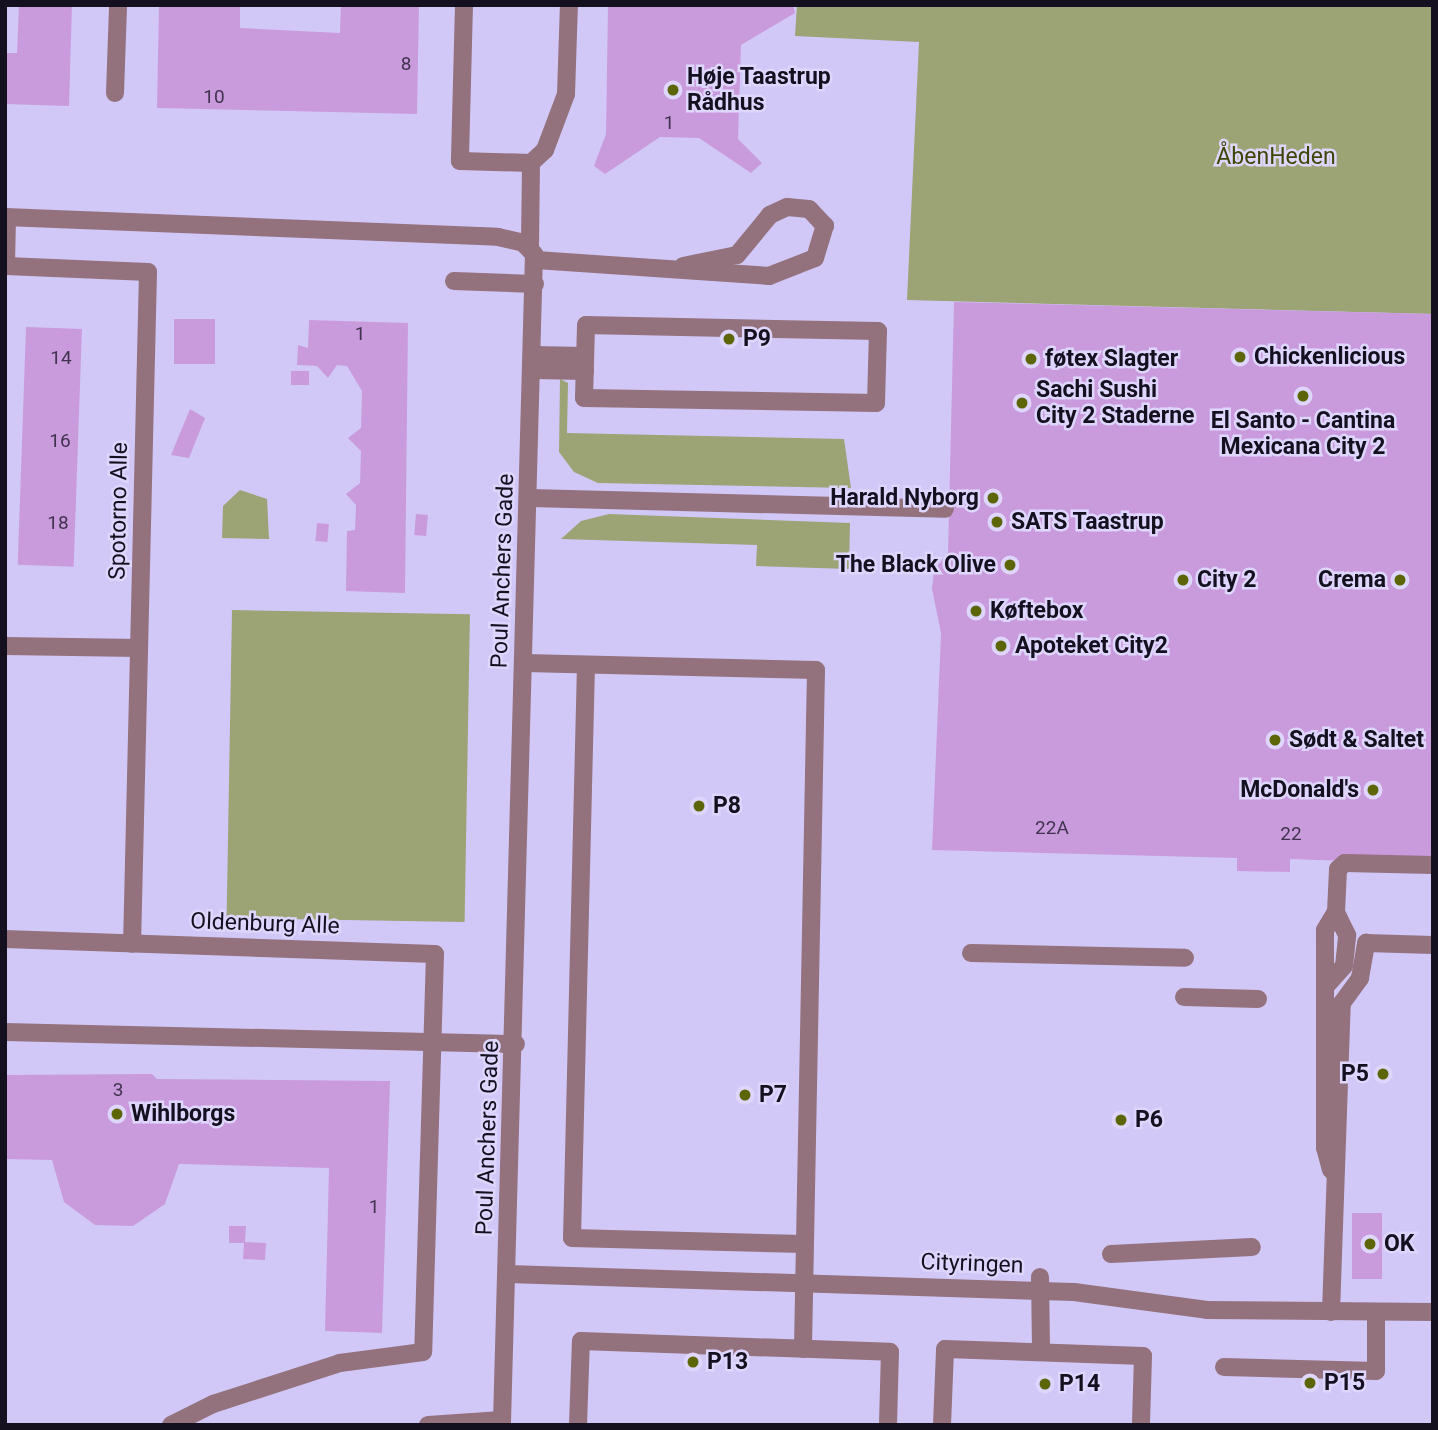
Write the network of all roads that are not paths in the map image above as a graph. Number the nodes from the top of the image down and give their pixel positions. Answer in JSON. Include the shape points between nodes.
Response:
{"nodes":[{"id":1,"x":118,"y":5,"type":"edge"},
{"id":2,"x":464,"y":5,"type":"edge"},
{"id":3,"x":569,"y":5,"type":"edge"},
{"id":4,"x":115,"y":93,"type":"dead end"},
{"id":5,"x":531,"y":163,"type":"junction"},
{"id":6,"x":6,"y":217,"type":"edge"},
{"id":7,"x":533,"y":254,"type":"junction"},
{"id":8,"x":683,"y":266,"type":"junction"},
{"id":9,"x":454,"y":281,"type":"dead end"},
{"id":10,"x":535,"y":284,"type":"junction"},
{"id":11,"x":533,"y":362,"type":"junction"},
{"id":12,"x":585,"y":363,"type":"junction"},
{"id":13,"x":530,"y":498,"type":"junction"},
{"id":14,"x":946,"y":509,"type":"dead end"},
{"id":15,"x":5,"y":646,"type":"edge"},
{"id":16,"x":139,"y":648,"type":"junction"},
{"id":17,"x":525,"y":663,"type":"junction"},
{"id":18,"x":586,"y":665,"type":"junction"},
{"id":19,"x":1433,"y":865,"type":"edge"},
{"id":20,"x":5,"y":939,"type":"edge"},
{"id":21,"x":132,"y":944,"type":"junction"},
{"id":22,"x":1433,"y":945,"type":"edge"},
{"id":23,"x":971,"y":953,"type":"dead end"},
{"id":24,"x":1185,"y":958,"type":"dead end"},
{"id":25,"x":1184,"y":997,"type":"dead end"},
{"id":26,"x":1258,"y":999,"type":"dead end"},
{"id":27,"x":5,"y":1032,"type":"edge"},
{"id":28,"x":433,"y":1042,"type":"junction"},
{"id":29,"x":516,"y":1044,"type":"junction"},
{"id":30,"x":1336,"y":1180,"type":"junction"},
{"id":31,"x":804,"y":1244,"type":"junction"},
{"id":32,"x":1252,"y":1247,"type":"dead end"},
{"id":33,"x":1111,"y":1254,"type":"dead end"},
{"id":34,"x":508,"y":1274,"type":"junction"},
{"id":35,"x":804,"y":1284,"type":"junction"},
{"id":36,"x":1040,"y":1284,"type":"junction"},
{"id":37,"x":1331,"y":1312,"type":"junction"},
{"id":38,"x":1433,"y":1312,"type":"edge"},
{"id":39,"x":1377,"y":1313,"type":"junction"},
{"id":40,"x":803,"y":1349,"type":"junction"},
{"id":41,"x":1041,"y":1352,"type":"junction"},
{"id":42,"x":1224,"y":1367,"type":"dead end"},
{"id":43,"x":502,"y":1422,"type":"edge"},
{"id":44,"x":171,"y":1425,"type":"edge"},
{"id":45,"x":428,"y":1425,"type":"edge"},
{"id":46,"x":578,"y":1425,"type":"edge"},
{"id":47,"x":888,"y":1425,"type":"edge"},
{"id":48,"x":942,"y":1425,"type":"edge"},
{"id":49,"x":1141,"y":1425,"type":"edge"}],
"edges":[{"from":1,"to":4,"type":"street"},
{"from":2,"to":5,"type":"street","via":[[460,161]]},
{"from":3,"to":5,"type":"street","via":[[566,94],[545,150]]},
{"from":5,"to":7,"type":"street"},
{"from":6,"to":7,"type":"street","via":[[498,237]]},
{"from":6,"to":16,"type":"street","name":"Spotorno Alle","via":[[6,267],[148,272]]},
{"from":7,"to":8,"type":"street"},
{"from":7,"to":10,"type":"street","name":"Poul Anchers Gade"},
{"from":8,"to":8,"type":"street","via":[[769,276],[800,268],[820,253],[825,226],[809,209],[787,207],[770,215],[737,255]]},
{"from":9,"to":10,"type":"street"},
{"from":10,"to":11,"type":"street","name":"Poul Anchers Gade"},
{"from":11,"to":12,"type":"street"},
{"from":11,"to":13,"type":"street","name":"Poul Anchers Gade"},
{"from":12,"to":12,"type":"street","via":[[586,325],[878,331],[876,403],[584,398]]},
{"from":13,"to":14,"type":"street"},
{"from":13,"to":17,"type":"street","name":"Poul Anchers Gade"},
{"from":15,"to":16,"type":"street"},
{"from":16,"to":21,"type":"street","name":"Spotorno Alle"},
{"from":17,"to":18,"type":"street"},
{"from":17,"to":29,"type":"street","name":"Poul Anchers Gade"},
{"from":18,"to":31,"type":"street","via":[[816,670]]},
{"from":18,"to":31,"type":"street","via":[[572,1238]]},
{"from":19,"to":30,"type":"street","via":[[1345,863],[1338,869],[1336,912],[1325,930],[1325,1148]]},
{"from":20,"to":21,"type":"street","name":"Oldenburg Alle"},
{"from":21,"to":28,"type":"street","name":"Oldenburg Alle","via":[[435,954]]},
{"from":22,"to":30,"type":"street","via":[[1366,943],[1360,978],[1342,1003]]},
{"from":23,"to":24,"type":"street"},
{"from":25,"to":26,"type":"street"},
{"from":27,"to":28,"type":"street"},
{"from":28,"to":29,"type":"street"},
{"from":28,"to":44,"type":"street","via":[[423,1352],[340,1363],[213,1404]]},
{"from":29,"to":34,"type":"street","name":"Poul Anchers Gade"},
{"from":30,"to":37,"type":"street"},
{"from":31,"to":35,"type":"street"},
{"from":32,"to":33,"type":"street"},
{"from":34,"to":35,"type":"street","name":"Cityringen"},
{"from":34,"to":43,"type":"street","name":"Poul Anchers Gade"},
{"from":35,"to":36,"type":"street","name":"Cityringen"},
{"from":35,"to":40,"type":"street"},
{"from":36,"to":37,"type":"street","name":"Cityringen","via":[[1207,1310]]},
{"from":36,"to":41,"type":"street"},
{"from":37,"to":39,"type":"street","name":"Cityringen"},
{"from":38,"to":39,"type":"street","name":"Cityringen"},
{"from":39,"to":42,"type":"street","via":[[1376,1371]]},
{"from":40,"to":46,"type":"street","via":[[581,1341]]},
{"from":40,"to":47,"type":"street","via":[[890,1352]]},
{"from":41,"to":48,"type":"street","via":[[945,1349]]},
{"from":41,"to":49,"type":"street","via":[[1143,1356]]},
{"from":43,"to":45,"type":"street"}]}
